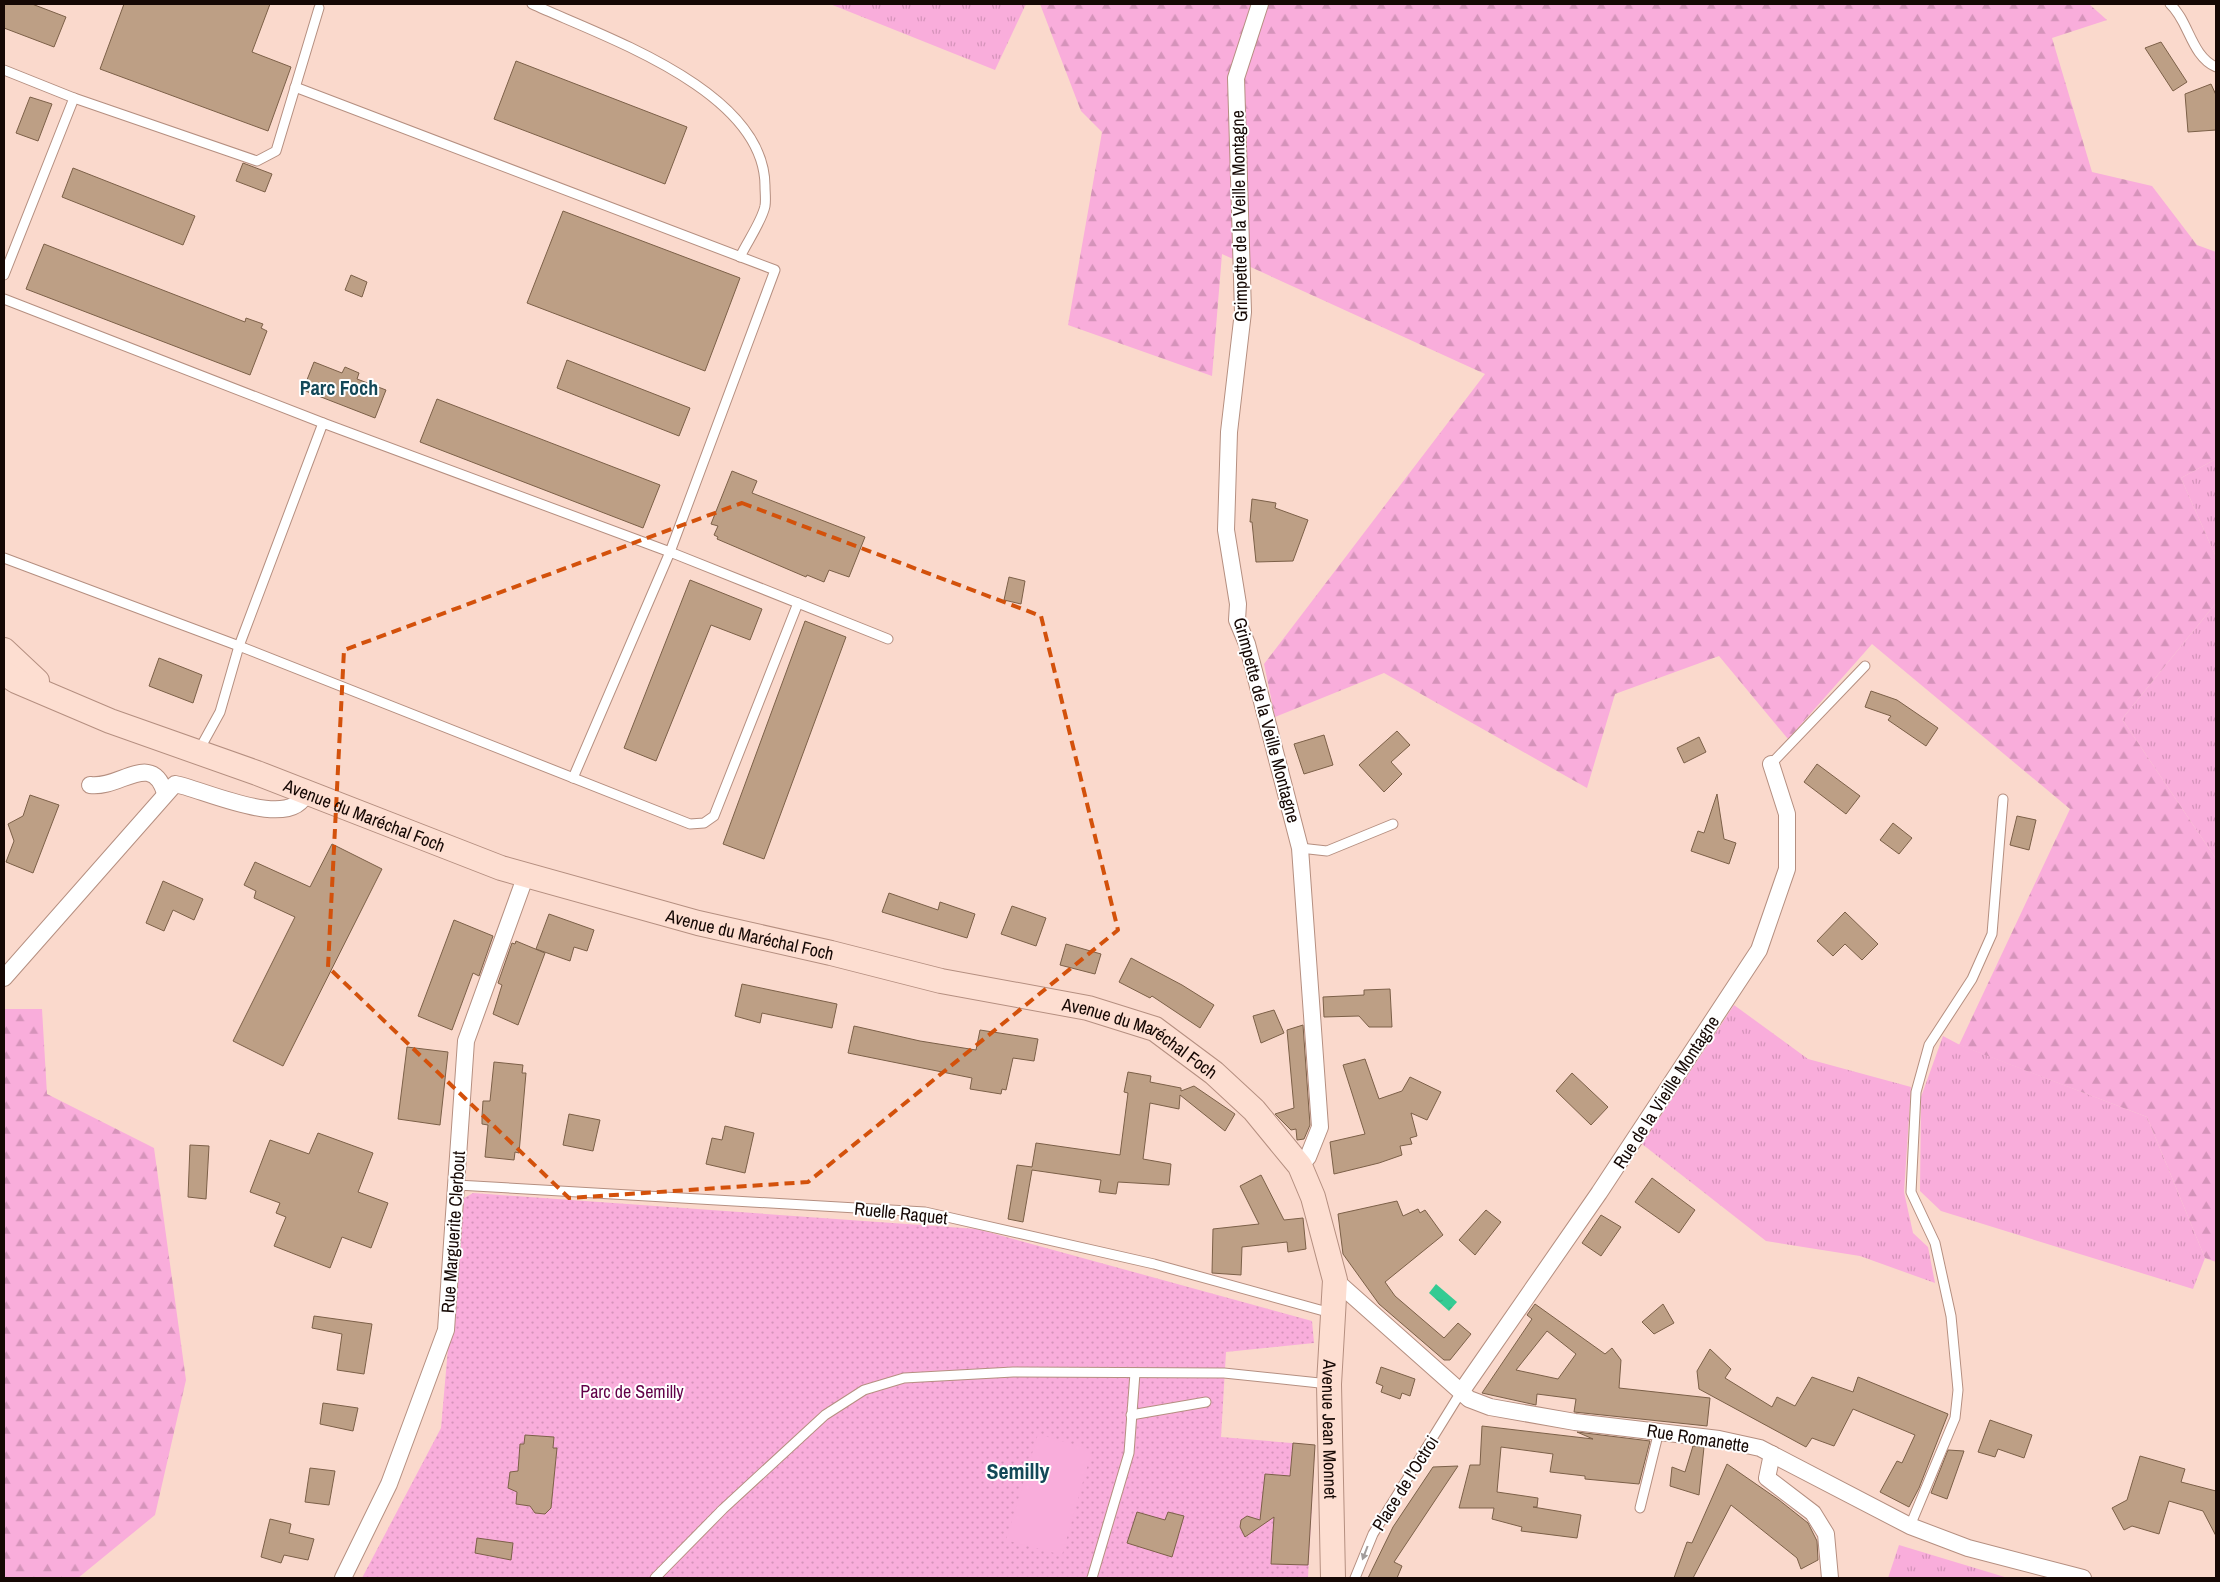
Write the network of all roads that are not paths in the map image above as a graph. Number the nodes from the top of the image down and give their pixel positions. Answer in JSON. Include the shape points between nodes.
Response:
{"nodes":[{"id":1,"x":532,"y":4,"type":"edge"},
{"id":2,"x":1260,"y":4,"type":"edge"},
{"id":3,"x":2170,"y":4,"type":"edge"},
{"id":4,"x":318,"y":8,"type":"dead end"},
{"id":5,"x":2216,"y":67,"type":"edge"},
{"id":6,"x":4,"y":70,"type":"edge"},
{"id":7,"x":295,"y":87,"type":"junction"},
{"id":8,"x":74,"y":98,"type":"junction"},
{"id":9,"x":740,"y":257,"type":"junction"},
{"id":10,"x":4,"y":275,"type":"edge"},
{"id":11,"x":4,"y":299,"type":"edge"},
{"id":12,"x":323,"y":423,"type":"junction"},
{"id":13,"x":670,"y":552,"type":"junction"},
{"id":14,"x":4,"y":558,"type":"edge"},
{"id":15,"x":798,"y":603,"type":"junction"},
{"id":16,"x":888,"y":640,"type":"dead end"},
{"id":17,"x":239,"y":646,"type":"junction"},
{"id":18,"x":4,"y":650,"type":"edge"},
{"id":19,"x":1865,"y":666,"type":"dead end"},
{"id":20,"x":4,"y":672,"type":"edge"},
{"id":21,"x":55,"y":698,"type":"junction"},
{"id":22,"x":198,"y":752,"type":"junction"},
{"id":23,"x":1771,"y":764,"type":"joint"},
{"id":24,"x":573,"y":778,"type":"junction"},
{"id":25,"x":90,"y":785,"type":"dead end"},
{"id":26,"x":306,"y":792,"type":"junction"},
{"id":27,"x":165,"y":793,"type":"junction"},
{"id":28,"x":2004,"y":800,"type":"dead end"},
{"id":29,"x":1393,"y":824,"type":"dead end"},
{"id":30,"x":1300,"y":848,"type":"junction"},
{"id":31,"x":526,"y":875,"type":"junction"},
{"id":32,"x":4,"y":978,"type":"edge"},
{"id":33,"x":1300,"y":1166,"type":"junction"},
{"id":34,"x":457,"y":1185,"type":"junction"},
{"id":35,"x":1335,"y":1280,"type":"junction"},
{"id":36,"x":1334,"y":1314,"type":"junction"},
{"id":37,"x":1135,"y":1373,"type":"junction"},
{"id":38,"x":1329,"y":1384,"type":"junction"},
{"id":39,"x":1461,"y":1392,"type":"junction"},
{"id":40,"x":1206,"y":1402,"type":"dead end"},
{"id":41,"x":1131,"y":1416,"type":"junction"},
{"id":42,"x":1660,"y":1432,"type":"junction"},
{"id":43,"x":1772,"y":1454,"type":"junction"},
{"id":44,"x":1640,"y":1508,"type":"dead end"},
{"id":45,"x":1910,"y":1526,"type":"junction"},
{"id":46,"x":343,"y":1578,"type":"edge"},
{"id":47,"x":656,"y":1578,"type":"edge"},
{"id":48,"x":1092,"y":1578,"type":"edge"},
{"id":49,"x":1333,"y":1578,"type":"edge"},
{"id":50,"x":1355,"y":1578,"type":"edge"},
{"id":51,"x":1830,"y":1578,"type":"edge"},
{"id":52,"x":2083,"y":1578,"type":"edge"}],
"edges":[{"from":1,"to":9,"type":"lane","via":[[667,66],[725,106],[755,145],[765,170],[765,206]]},
{"from":2,"to":30,"type":"street","name":"Grimpette de la Veille Montagne","via":[[1236,78],[1243,312],[1229,432],[1226,530],[1238,604],[1237,620],[1247,644]]},
{"from":3,"to":5,"type":"lane","via":[[2177,10],[2203,56]]},
{"from":4,"to":7,"type":"lane"},
{"from":6,"to":8,"type":"lane"},
{"from":7,"to":8,"type":"lane","via":[[276,151],[257,162]]},
{"from":7,"to":9,"type":"lane"},
{"from":8,"to":10,"type":"lane"},
{"from":9,"to":13,"type":"lane","via":[[775,270]]},
{"from":11,"to":12,"type":"lane"},
{"from":12,"to":13,"type":"lane"},
{"from":12,"to":17,"type":"lane"},
{"from":13,"to":15,"type":"lane"},
{"from":13,"to":24,"type":"lane"},
{"from":14,"to":17,"type":"lane"},
{"from":15,"to":16,"type":"lane"},
{"from":15,"to":24,"type":"lane","via":[[714,816],[704,823],[690,824]]},
{"from":17,"to":22,"type":"lane","via":[[220,712]]},
{"from":17,"to":24,"type":"lane"},
{"from":18,"to":21,"type":"main road"},
{"from":19,"to":23,"type":"lane"},
{"from":20,"to":21,"type":"main road","name":"Avenue du Maréchal Foch","via":[[16,681]]},
{"from":21,"to":22,"type":"main road","name":"Avenue du Maréchal Foch"},
{"from":22,"to":26,"type":"main road","name":"Avenue du Maréchal Foch"},
{"from":23,"to":39,"type":"street","name":"Rue de la Vieille Montagne","via":[[1787,814],[1787,869],[1759,950],[1599,1193]]},
{"from":25,"to":27,"type":"street","via":[[99,786],[147,772],[156,775]]},
{"from":26,"to":27,"type":"street","via":[[299,804],[272,810],[244,806],[175,784]]},
{"from":26,"to":31,"type":"main road","name":"Avenue du Maréchal Foch"},
{"from":27,"to":32,"type":"street","via":[[154,810]]},
{"from":28,"to":45,"type":"lane","via":[[1992,934],[1972,979],[1929,1046],[1916,1092],[1910,1192],[1935,1243],[1951,1316],[1958,1390],[1955,1418]]},
{"from":29,"to":30,"type":"lane","via":[[1327,851]]},
{"from":30,"to":33,"type":"street","name":"Grimpette de la Veille Montagne","via":[[1320,1127],[1308,1157]]},
{"from":31,"to":33,"type":"main road","name":"Avenue du Maréchal Foch","via":[[698,923],[941,981],[1088,1008],[1155,1029],[1214,1073],[1254,1110]]},
{"from":31,"to":34,"type":"street","name":"Rue Marguerite Clerbout","via":[[466,1040]]},
{"from":33,"to":35,"type":"main road","name":"Avenue du Maréchal Foch","via":[[1314,1197]]},
{"from":34,"to":36,"type":"lane","name":"Ruelle Raquet","via":[[925,1212],[1154,1264]]},
{"from":34,"to":46,"type":"street","name":"Rue Marguerite Clerbout","via":[[446,1330],[390,1484]]},
{"from":35,"to":36,"type":"main road","name":"Avenue Jean Monnet"},
{"from":35,"to":39,"type":"street","name":"Rue Romanette"},
{"from":36,"to":38,"type":"main road","name":"Avenue Jean Monnet"},
{"from":37,"to":38,"type":"lane","via":[[1224,1373]]},
{"from":37,"to":41,"type":"lane"},
{"from":37,"to":47,"type":"lane","via":[[1013,1372],[914,1377],[864,1390],[825,1415],[723,1509]]},
{"from":38,"to":49,"type":"main road","name":"Avenue Jean Monnet"},
{"from":39,"to":42,"type":"street","name":"Rue Romanette","via":[[1469,1399],[1490,1407]]},
{"from":39,"to":50,"type":"lane","name":"Place de l'Octroi","one_way":true,"via":[[1372,1534]]},
{"from":40,"to":41,"type":"lane"},
{"from":41,"to":48,"type":"lane","via":[[1129,1453]]},
{"from":42,"to":43,"type":"street","name":"Rue Romanette","via":[[1719,1438]]},
{"from":42,"to":44,"type":"lane"},
{"from":43,"to":45,"type":"street","name":"Rue Romanette"},
{"from":43,"to":51,"type":"street","via":[[1767,1478],[1813,1513],[1826,1534]]},
{"from":45,"to":52,"type":"street","name":"Rue Romanette","via":[[1968,1548]]}]}
